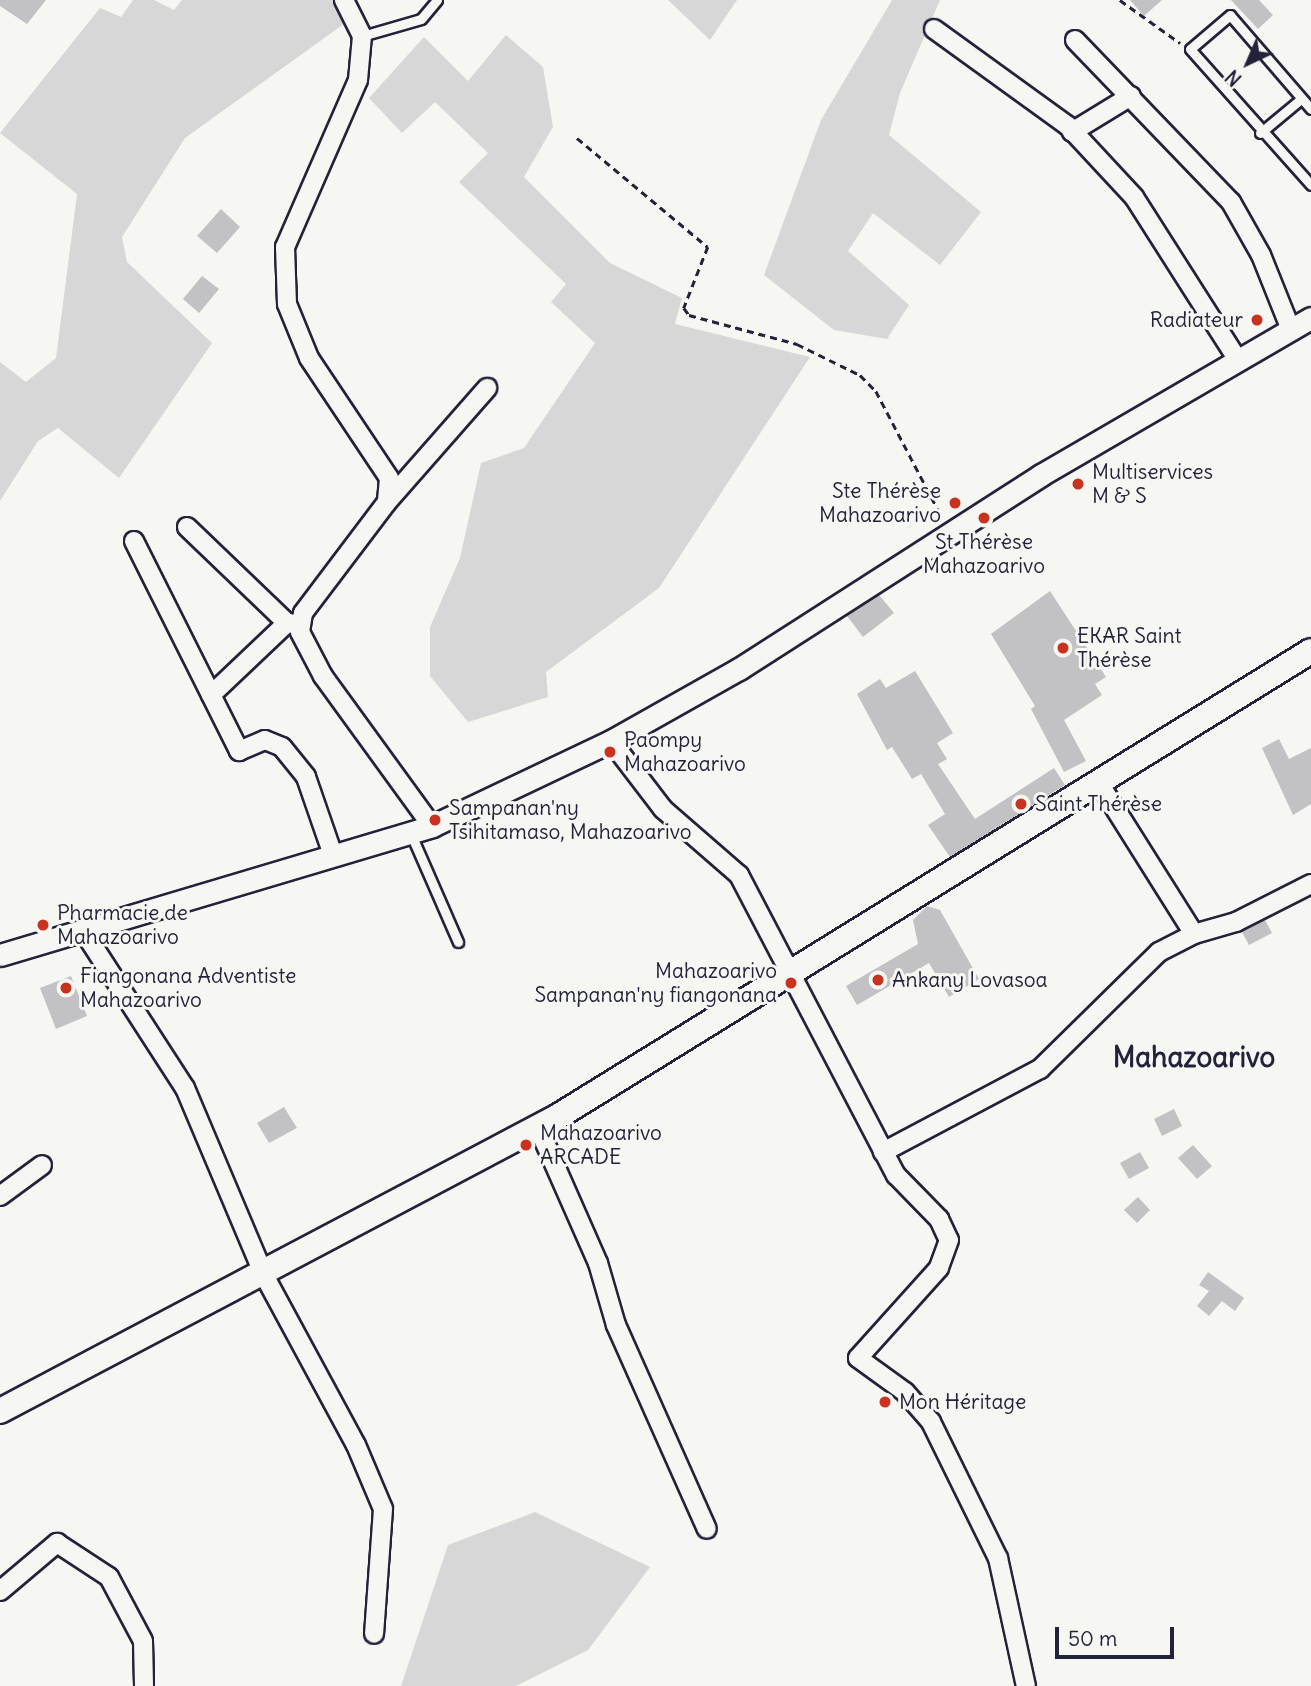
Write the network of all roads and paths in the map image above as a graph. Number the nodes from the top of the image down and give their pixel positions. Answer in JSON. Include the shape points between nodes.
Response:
{"nodes":[{"id":1,"x":344,"y":0,"type":"edge"},
{"id":2,"x":437,"y":0,"type":"edge"},
{"id":3,"x":1120,"y":0,"type":"edge"},
{"id":4,"x":934,"y":29,"type":"dead end"},
{"id":5,"x":362,"y":36,"type":"junction"},
{"id":6,"x":1075,"y":40,"type":"dead end"},
{"id":7,"x":1190,"y":49,"type":"junction"},
{"id":8,"x":1131,"y":96,"type":"junction"},
{"id":9,"x":1301,"y":99,"type":"junction"},
{"id":10,"x":1311,"y":109,"type":"edge"},
{"id":11,"x":1072,"y":131,"type":"junction"},
{"id":12,"x":1260,"y":133,"type":"junction"},
{"id":13,"x":577,"y":138,"type":"dead end"},
{"id":14,"x":1311,"y":185,"type":"edge"},
{"id":15,"x":1311,"y":318,"type":"edge"},
{"id":16,"x":1292,"y":330,"type":"junction"},
{"id":17,"x":1236,"y":357,"type":"junction"},
{"id":18,"x":487,"y":388,"type":"dead end"},
{"id":19,"x":387,"y":502,"type":"junction"},
{"id":20,"x":187,"y":527,"type":"dead end"},
{"id":21,"x":950,"y":533,"type":"junction"},
{"id":22,"x":134,"y":541,"type":"dead end"},
{"id":23,"x":294,"y":624,"type":"junction"},
{"id":24,"x":1311,"y":651,"type":"edge"},
{"id":25,"x":211,"y":695,"type":"junction"},
{"id":26,"x":611,"y":741,"type":"junction"},
{"id":27,"x":1099,"y":783,"type":"junction"},
{"id":28,"x":432,"y":826,"type":"junction"},
{"id":29,"x":410,"y":832,"type":"junction"},
{"id":30,"x":333,"y":855,"type":"junction"},
{"id":31,"x":1311,"y":884,"type":"edge"},
{"id":32,"x":82,"y":929,"type":"junction"},
{"id":33,"x":1194,"y":934,"type":"junction"},
{"id":34,"x":458,"y":942,"type":"dead end"},
{"id":35,"x":0,"y":955,"type":"edge"},
{"id":36,"x":792,"y":974,"type":"junction"},
{"id":37,"x":538,"y":1127,"type":"junction"},
{"id":38,"x":883,"y":1152,"type":"junction"},
{"id":39,"x":42,"y":1165,"type":"dead end"},
{"id":40,"x":0,"y":1196,"type":"edge"},
{"id":41,"x":264,"y":1275,"type":"junction"},
{"id":42,"x":0,"y":1411,"type":"edge"},
{"id":43,"x":707,"y":1529,"type":"dead end"},
{"id":44,"x":0,"y":1591,"type":"edge"},
{"id":45,"x":374,"y":1634,"type":"dead end"},
{"id":46,"x":144,"y":1686,"type":"edge"},
{"id":47,"x":1026,"y":1686,"type":"edge"}],
"edges":[{"from":1,"to":5,"type":"street"},
{"from":2,"to":5,"type":"lane","via":[[421,19]]},
{"from":3,"to":7,"type":"path"},
{"from":4,"to":11,"type":"street"},
{"from":5,"to":19,"type":"street","via":[[358,80],[285,247],[287,304],[309,358],[390,478]]},
{"from":6,"to":8,"type":"street"},
{"from":7,"to":9,"type":"lane","via":[[1230,15]]},
{"from":7,"to":12,"type":"lane"},
{"from":8,"to":11,"type":"street"},
{"from":8,"to":16,"type":"street","via":[[1230,202],[1261,255]]},
{"from":9,"to":10,"type":"lane"},
{"from":9,"to":12,"type":"lane"},
{"from":11,"to":17,"type":"street","via":[[1134,197]]},
{"from":12,"to":14,"type":"lane"},
{"from":13,"to":21,"type":"path","via":[[708,247],[684,308],[689,315],[797,344],[860,375],[876,391]]},
{"from":15,"to":16,"type":"street"},
{"from":16,"to":17,"type":"street"},
{"from":17,"to":21,"type":"street"},
{"from":18,"to":19,"type":"street"},
{"from":19,"to":23,"type":"street"},
{"from":20,"to":23,"type":"street"},
{"from":21,"to":26,"type":"street","via":[[739,669]]},
{"from":22,"to":25,"type":"street"},
{"from":23,"to":25,"type":"street"},
{"from":23,"to":28,"type":"street","via":[[323,676]]},
{"from":24,"to":27,"type":"main road"},
{"from":25,"to":30,"type":"street","via":[[239,751],[265,740],[282,747],[306,778]]},
{"from":26,"to":28,"type":"street"},
{"from":26,"to":36,"type":"street","via":[[663,809],[739,874]]},
{"from":27,"to":33,"type":"street"},
{"from":27,"to":36,"type":"main road"},
{"from":28,"to":29,"type":"street"},
{"from":29,"to":30,"type":"street"},
{"from":29,"to":34,"type":"lane"},
{"from":30,"to":32,"type":"street"},
{"from":31,"to":33,"type":"street","via":[[1236,922]]},
{"from":32,"to":35,"type":"street"},
{"from":32,"to":41,"type":"street","via":[[185,1088]]},
{"from":33,"to":38,"type":"street","via":[[1159,952],[1040,1069]]},
{"from":36,"to":37,"type":"main road"},
{"from":36,"to":38,"type":"street"},
{"from":37,"to":41,"type":"main road"},
{"from":37,"to":43,"type":"street","via":[[598,1263],[616,1325]]},
{"from":38,"to":47,"type":"street","via":[[896,1175],[939,1219],[949,1241],[939,1268],[858,1358],[905,1392],[931,1422],[998,1558]]},
{"from":39,"to":40,"type":"street"},
{"from":41,"to":42,"type":"main road"},
{"from":41,"to":45,"type":"street","via":[[356,1445],[383,1509]]},
{"from":44,"to":46,"type":"street","via":[[57,1543],[108,1577],[143,1642]]}]}
